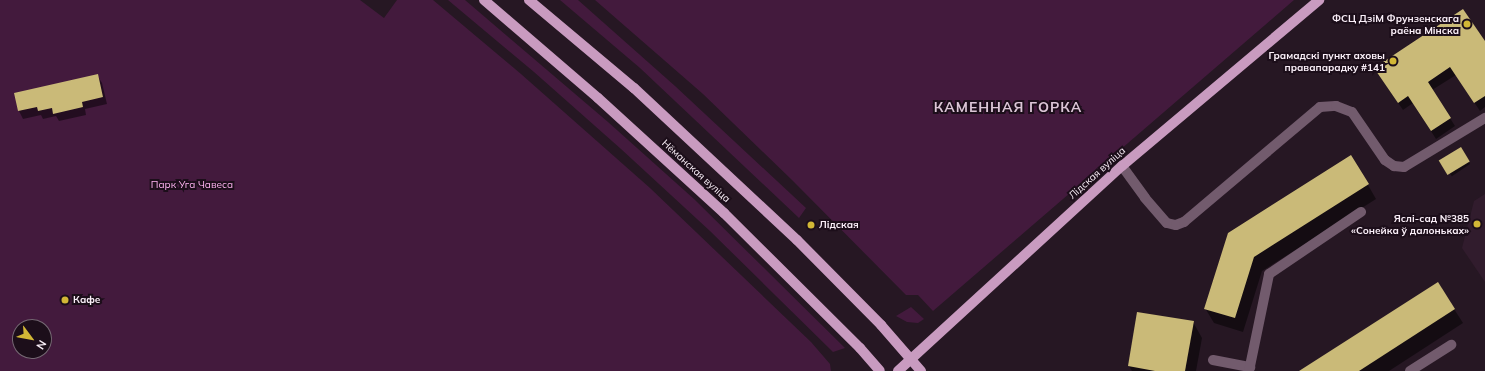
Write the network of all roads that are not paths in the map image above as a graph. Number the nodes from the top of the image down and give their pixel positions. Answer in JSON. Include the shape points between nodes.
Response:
{"nodes":[{"id":1,"x":484,"y":0,"type":"edge"},
{"id":2,"x":529,"y":0,"type":"edge"},
{"id":3,"x":1319,"y":0,"type":"edge"},
{"id":4,"x":1485,"y":118,"type":"edge"},
{"id":5,"x":1122,"y":166,"type":"junction"},
{"id":6,"x":1361,"y":212,"type":"dead end"},
{"id":7,"x":1451,"y":345,"type":"dead end"},
{"id":8,"x":911,"y":358,"type":"junction"},
{"id":9,"x":1213,"y":360,"type":"dead end"},
{"id":10,"x":1249,"y":369,"type":"edge"},
{"id":11,"x":880,"y":371,"type":"edge"},
{"id":12,"x":898,"y":371,"type":"edge"},
{"id":13,"x":921,"y":371,"type":"edge"},
{"id":14,"x":1410,"y":371,"type":"edge"}],
"edges":[{"from":1,"to":11,"type":"main road","name":"Нёманская вуліца","via":[[598,98],[724,212]]},
{"from":2,"to":8,"type":"main road","name":"Нёманская вуліца","via":[[634,88],[797,240]]},
{"from":3,"to":5,"type":"main road","name":"Лідская вуліца"},
{"from":4,"to":5,"type":"lane","via":[[1404,167],[1394,166],[1385,160],[1352,112],[1336,106],[1320,107],[1184,222],[1176,225],[1167,222],[1145,198]]},
{"from":5,"to":8,"type":"main road","name":"Лідская вуліца"},
{"from":6,"to":10,"type":"lane","via":[[1269,274]]},
{"from":7,"to":14,"type":"lane"},
{"from":8,"to":12,"type":"main road","name":"Лідская вуліца"},
{"from":8,"to":13,"type":"main road","name":"Нёманская вуліца"},
{"from":9,"to":10,"type":"lane"}]}
